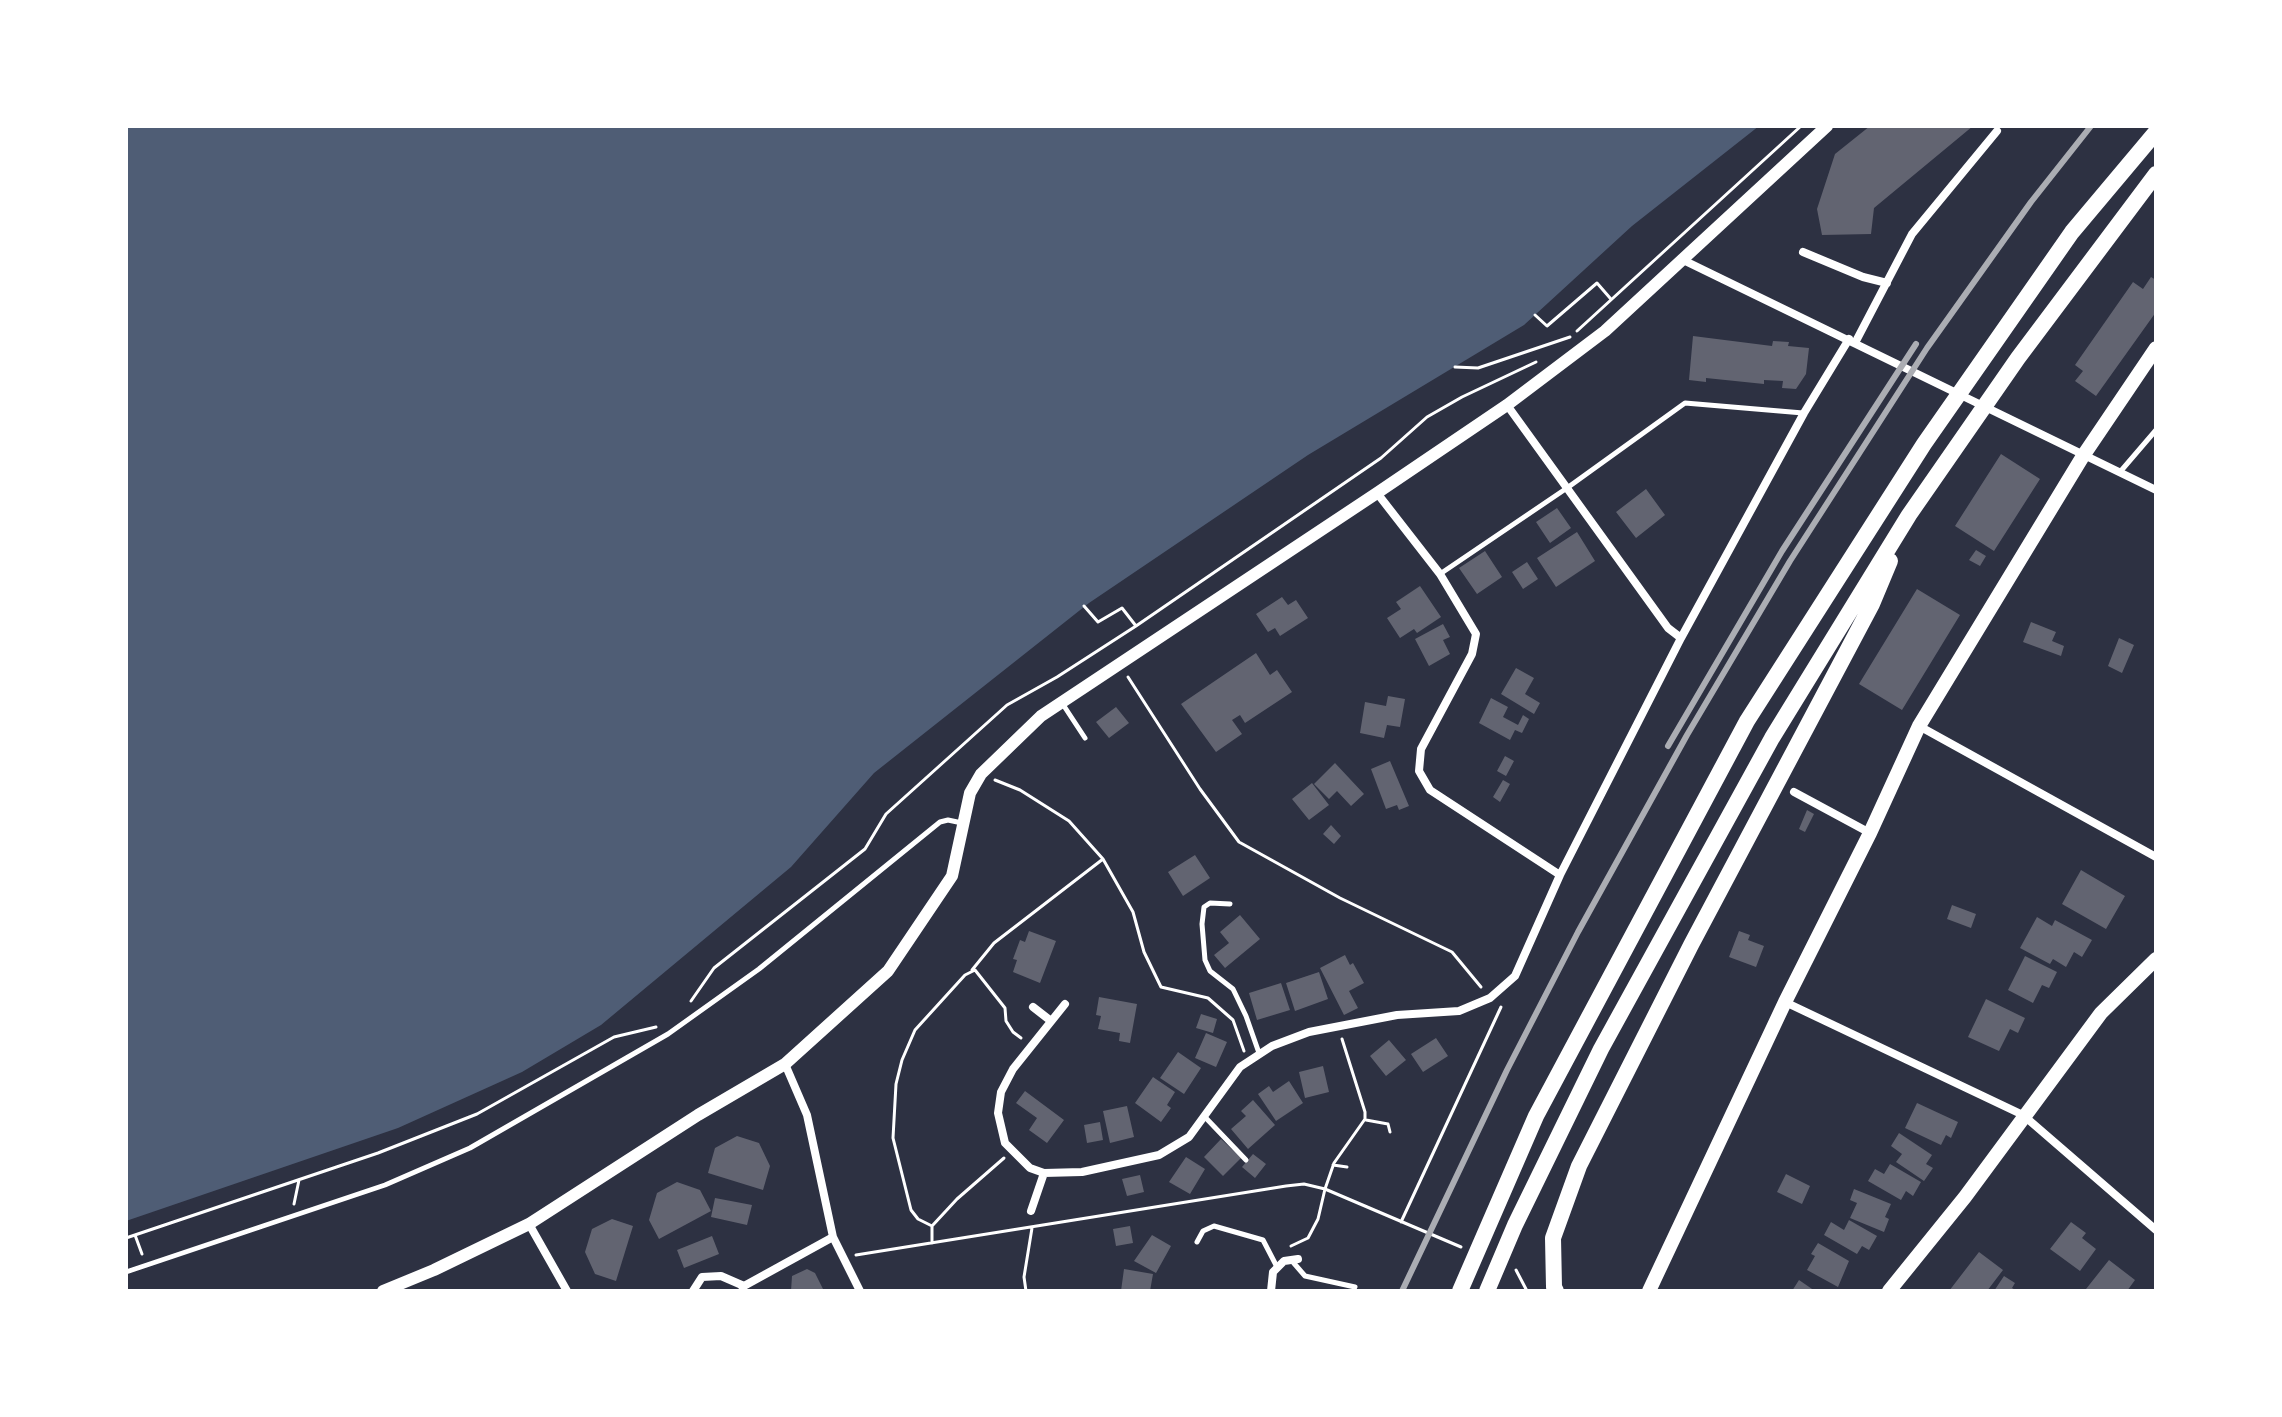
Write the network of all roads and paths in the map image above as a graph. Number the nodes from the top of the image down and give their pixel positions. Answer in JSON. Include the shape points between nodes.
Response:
{"nodes":[{"id":1,"x":1801,"y":126,"type":"edge"},
{"id":2,"x":1827,"y":126,"type":"edge"},
{"id":3,"x":1997,"y":131,"type":"dead end"},
{"id":4,"x":2156,"y":132,"type":"edge"},
{"id":5,"x":2156,"y":174,"type":"edge"},
{"id":6,"x":1803,"y":252,"type":"dead end"},
{"id":7,"x":1681,"y":259,"type":"junction"},
{"id":8,"x":1887,"y":283,"type":"junction"},
{"id":9,"x":1610,"y":298,"type":"junction"},
{"id":10,"x":1535,"y":315,"type":"dead end"},
{"id":11,"x":1571,"y":337,"type":"junction"},
{"id":12,"x":1852,"y":341,"type":"junction"},
{"id":13,"x":1561,"y":346,"type":"dead end"},
{"id":14,"x":2156,"y":348,"type":"edge"},
{"id":15,"x":1539,"y":361,"type":"dead end"},
{"id":16,"x":1455,"y":367,"type":"dead end"},
{"id":17,"x":1507,"y":405,"type":"junction"},
{"id":18,"x":1804,"y":413,"type":"junction"},
{"id":19,"x":2156,"y":430,"type":"edge"},
{"id":20,"x":2083,"y":456,"type":"junction"},
{"id":21,"x":2119,"y":472,"type":"junction"},
{"id":22,"x":1567,"y":488,"type":"junction"},
{"id":23,"x":2156,"y":490,"type":"edge"},
{"id":24,"x":1377,"y":493,"type":"junction"},
{"id":25,"x":1909,"y":515,"type":"junction"},
{"id":26,"x":1440,"y":574,"type":"junction"},
{"id":27,"x":1084,"y":606,"type":"dead end"},
{"id":28,"x":1136,"y":626,"type":"junction"},
{"id":29,"x":1681,"y":638,"type":"junction"},
{"id":30,"x":1119,"y":664,"type":"junction"},
{"id":31,"x":1062,"y":702,"type":"junction"},
{"id":32,"x":1919,"y":726,"type":"junction"},
{"id":33,"x":1085,"y":738,"type":"dead end"},
{"id":34,"x":981,"y":774,"type":"junction"},
{"id":35,"x":1794,"y":792,"type":"dead end"},
{"id":36,"x":962,"y":823,"type":"junction"},
{"id":37,"x":1870,"y":833,"type":"junction"},
{"id":38,"x":2156,"y":857,"type":"edge"},
{"id":39,"x":1103,"y":859,"type":"junction"},
{"id":40,"x":1560,"y":875,"type":"junction"},
{"id":41,"x":1230,"y":904,"type":"dead end"},
{"id":42,"x":2156,"y":959,"type":"edge"},
{"id":43,"x":972,"y":970,"type":"junction"},
{"id":44,"x":1490,"y":998,"type":"junction"},
{"id":45,"x":691,"y":1002,"type":"dead end"},
{"id":46,"x":1785,"y":1002,"type":"junction"},
{"id":47,"x":1065,"y":1004,"type":"dead end"},
{"id":48,"x":1502,"y":1005,"type":"dead end"},
{"id":49,"x":1033,"y":1007,"type":"dead end"},
{"id":50,"x":1051,"y":1021,"type":"junction"},
{"id":51,"x":657,"y":1026,"type":"dead end"},
{"id":52,"x":1338,"y":1027,"type":"junction"},
{"id":53,"x":1031,"y":1046,"type":"junction"},
{"id":54,"x":1259,"y":1054,"type":"junction"},
{"id":55,"x":1248,"y":1062,"type":"junction"},
{"id":56,"x":785,"y":1064,"type":"junction"},
{"id":57,"x":2023,"y":1115,"type":"junction"},
{"id":58,"x":1204,"y":1116,"type":"junction"},
{"id":59,"x":1536,"y":1116,"type":"junction"},
{"id":60,"x":1365,"y":1119,"type":"junction"},
{"id":61,"x":1390,"y":1132,"type":"dead end"},
{"id":62,"x":1013,"y":1150,"type":"junction"},
{"id":63,"x":1246,"y":1160,"type":"dead end"},
{"id":64,"x":1333,"y":1165,"type":"junction"},
{"id":65,"x":1347,"y":1167,"type":"dead end"},
{"id":66,"x":1044,"y":1173,"type":"junction"},
{"id":67,"x":1325,"y":1189,"type":"junction"},
{"id":68,"x":1031,"y":1211,"type":"dead end"},
{"id":69,"x":529,"y":1224,"type":"junction"},
{"id":70,"x":932,"y":1226,"type":"junction"},
{"id":71,"x":1032,"y":1226,"type":"junction"},
{"id":72,"x":2156,"y":1230,"type":"edge"},
{"id":73,"x":135,"y":1235,"type":"junction"},
{"id":74,"x":833,"y":1237,"type":"junction"},
{"id":75,"x":126,"y":1238,"type":"edge"},
{"id":76,"x":1197,"y":1242,"type":"dead end"},
{"id":77,"x":932,"y":1243,"type":"junction"},
{"id":78,"x":843,"y":1257,"type":"junction"},
{"id":79,"x":1288,"y":1262,"type":"junction"},
{"id":80,"x":146,"y":1265,"type":"junction"},
{"id":81,"x":1517,"y":1271,"type":"dead end"},
{"id":82,"x":126,"y":1272,"type":"edge"},
{"id":83,"x":1355,"y":1287,"type":"dead end"},
{"id":84,"x":743,"y":1288,"type":"edge"},
{"id":85,"x":383,"y":1291,"type":"edge"},
{"id":86,"x":567,"y":1291,"type":"edge"},
{"id":87,"x":693,"y":1291,"type":"edge"},
{"id":88,"x":860,"y":1291,"type":"edge"},
{"id":89,"x":1026,"y":1291,"type":"edge"},
{"id":90,"x":1271,"y":1291,"type":"edge"},
{"id":91,"x":1450,"y":1291,"type":"edge"},
{"id":92,"x":1460,"y":1291,"type":"edge"},
{"id":93,"x":1487,"y":1291,"type":"edge"},
{"id":94,"x":1527,"y":1291,"type":"edge"},
{"id":95,"x":1556,"y":1291,"type":"edge"},
{"id":96,"x":1649,"y":1291,"type":"edge"},
{"id":97,"x":1889,"y":1291,"type":"edge"}],
"edges":[{"from":1,"to":9,"type":"path"},
{"from":2,"to":7,"type":"street"},
{"from":3,"to":8,"type":"street","via":[[1912,234]]},
{"from":4,"to":59,"type":"highway","via":[[2072,232],[1924,444],[1747,721]]},
{"from":5,"to":25,"type":"highway"},
{"from":6,"to":8,"type":"street"},
{"from":7,"to":12,"type":"street"},
{"from":7,"to":17,"type":"street","via":[[1605,331]]},
{"from":8,"to":12,"type":"street"},
{"from":9,"to":10,"type":"path","via":[[1597,283],[1547,326]]},
{"from":9,"to":11,"type":"path"},
{"from":11,"to":13,"type":"path"},
{"from":11,"to":16,"type":"path","via":[[1478,368]]},
{"from":12,"to":18,"type":"street"},
{"from":12,"to":20,"type":"street"},
{"from":14,"to":20,"type":"main road"},
{"from":15,"to":28,"type":"path","via":[[1427,417],[1381,458]]},
{"from":17,"to":22,"type":"street"},
{"from":17,"to":24,"type":"street"},
{"from":18,"to":22,"type":"lane","via":[[1685,403]]},
{"from":18,"to":29,"type":"street"},
{"from":19,"to":21,"type":"lane"},
{"from":20,"to":21,"type":"street"},
{"from":20,"to":32,"type":"main road"},
{"from":21,"to":23,"type":"street"},
{"from":22,"to":26,"type":"lane"},
{"from":22,"to":29,"type":"street","via":[[1668,628]]},
{"from":24,"to":26,"type":"street"},
{"from":24,"to":30,"type":"street"},
{"from":25,"to":93,"type":"highway","via":[[1772,738],[1609,1035]]},
{"from":25,"to":95,"type":"highway","via":[[1872,604],[1579,1166],[1553,1238]]},
{"from":26,"to":40,"type":"street","via":[[1476,634],[1472,654],[1421,749],[1419,771],[1430,790]]},
{"from":27,"to":28,"type":"path","via":[[1098,622],[1122,608]]},
{"from":28,"to":45,"type":"path","via":[[1007,705],[886,814],[865,849],[714,968]]},
{"from":29,"to":40,"type":"street"},
{"from":30,"to":31,"type":"street"},
{"from":30,"to":44,"type":"path","via":[[1239,842],[1452,952]]},
{"from":31,"to":33,"type":"lane"},
{"from":31,"to":34,"type":"street"},
{"from":32,"to":37,"type":"main road"},
{"from":32,"to":38,"type":"street"},
{"from":34,"to":36,"type":"street"},
{"from":34,"to":39,"type":"path","via":[[1020,790],[1069,821]]},
{"from":35,"to":37,"type":"street"},
{"from":36,"to":56,"type":"street","via":[[952,876],[888,971]]},
{"from":36,"to":80,"type":"lane","via":[[940,822],[759,969],[668,1034],[470,1148],[385,1185]]},
{"from":37,"to":46,"type":"main road"},
{"from":39,"to":43,"type":"path","via":[[994,943]]},
{"from":39,"to":55,"type":"path","via":[[1133,912],[1161,987],[1208,998],[1233,1020]]},
{"from":40,"to":44,"type":"street","via":[[1515,976]]},
{"from":41,"to":54,"type":"lane","via":[[1204,907],[1205,960],[1210,971],[1233,989]]},
{"from":42,"to":57,"type":"main road","via":[[2101,1013]]},
{"from":43,"to":53,"type":"path","via":[[1005,1008],[1013,1032]]},
{"from":43,"to":70,"type":"path","via":[[915,1030],[896,1084],[893,1138],[911,1210]]},
{"from":44,"to":52,"type":"street","via":[[1459,1011],[1397,1015]]},
{"from":46,"to":57,"type":"street"},
{"from":46,"to":96,"type":"main road"},
{"from":47,"to":50,"type":"street"},
{"from":48,"to":67,"type":"path","via":[[1401,1222]]},
{"from":49,"to":50,"type":"street"},
{"from":50,"to":53,"type":"street"},
{"from":51,"to":73,"type":"path","via":[[614,1037],[477,1114],[421,1137]]},
{"from":52,"to":54,"type":"street","via":[[1309,1032]]},
{"from":52,"to":60,"type":"path"},
{"from":53,"to":62,"type":"street","via":[[1001,1092],[998,1113],[1005,1143]]},
{"from":54,"to":55,"type":"street"},
{"from":55,"to":58,"type":"street"},
{"from":56,"to":69,"type":"street"},
{"from":56,"to":74,"type":"street","via":[[807,1115]]},
{"from":57,"to":72,"type":"street"},
{"from":57,"to":97,"type":"main road"},
{"from":58,"to":63,"type":"lane"},
{"from":58,"to":66,"type":"street","via":[[1189,1137],[1159,1155],[1082,1172]]},
{"from":59,"to":91,"type":"highway"},
{"from":59,"to":92,"type":"highway"},
{"from":60,"to":61,"type":"path","via":[[1388,1124]]},
{"from":60,"to":64,"type":"path"},
{"from":62,"to":66,"type":"street","via":[[1030,1168]]},
{"from":62,"to":70,"type":"path"},
{"from":64,"to":65,"type":"path"},
{"from":64,"to":67,"type":"path"},
{"from":66,"to":68,"type":"street"},
{"from":67,"to":71,"type":"path","via":[[1286,1186]]},
{"from":67,"to":79,"type":"path","via":[[1318,1219],[1308,1238],[1291,1245]]},
{"from":69,"to":85,"type":"street"},
{"from":69,"to":86,"type":"street"},
{"from":70,"to":77,"type":"path"},
{"from":71,"to":77,"type":"path"},
{"from":71,"to":89,"type":"path"},
{"from":73,"to":75,"type":"path"},
{"from":73,"to":80,"type":"path"},
{"from":74,"to":78,"type":"street"},
{"from":74,"to":84,"type":"street"},
{"from":76,"to":79,"type":"lane","via":[[1214,1226],[1263,1240]]},
{"from":77,"to":78,"type":"path"},
{"from":78,"to":88,"type":"street"},
{"from":79,"to":83,"type":"lane","via":[[1305,1276]]},
{"from":79,"to":90,"type":"street","via":[[1273,1272]]},
{"from":80,"to":82,"type":"lane"},
{"from":81,"to":94,"type":"path"},
{"from":84,"to":87,"type":"street","via":[[721,1276],[702,1277]]}]}
